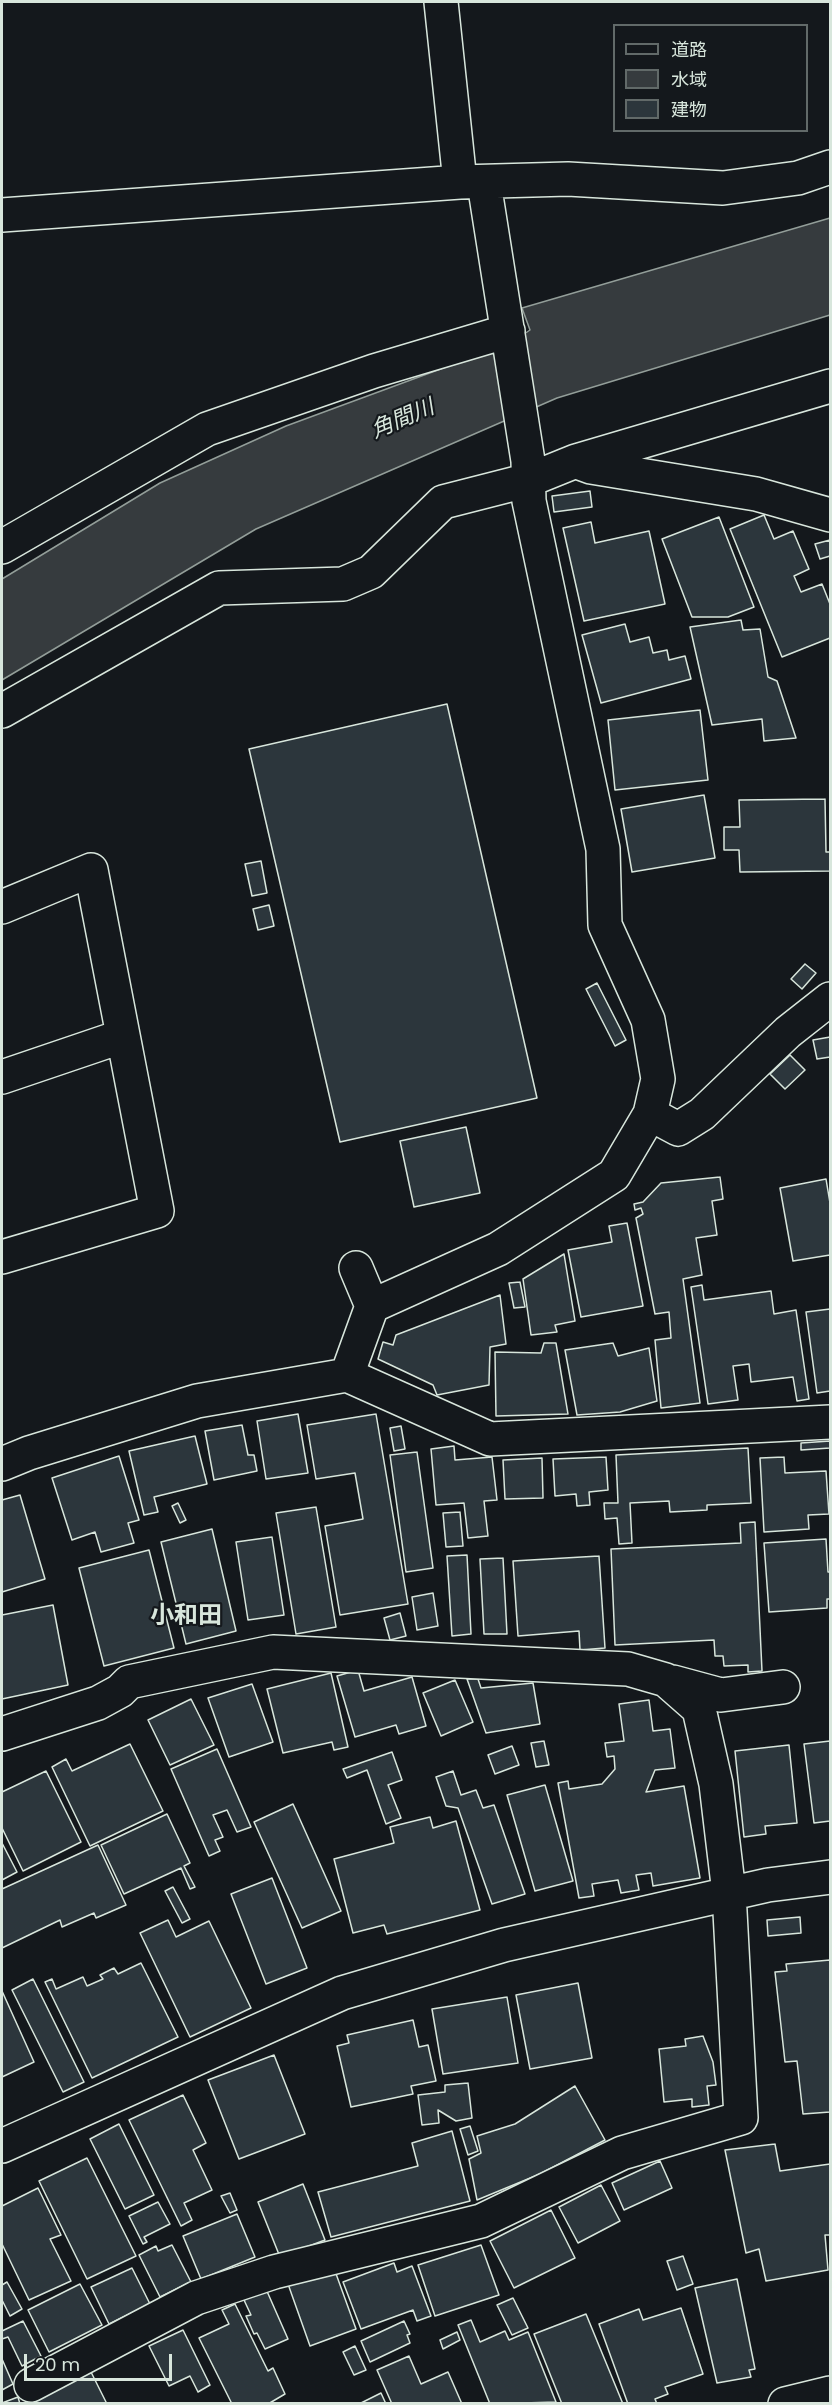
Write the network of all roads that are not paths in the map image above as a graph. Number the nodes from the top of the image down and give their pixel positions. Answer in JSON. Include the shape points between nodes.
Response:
{"nodes":[{"id":1,"x":441,"y":2,"type":"edge"},
{"id":2,"x":831,"y":168,"type":"edge"},
{"id":3,"x":472,"y":182,"type":"junction"},
{"id":4,"x":2,"y":215,"type":"edge"},
{"id":5,"x":509,"y":337,"type":"junction"},
{"id":6,"x":831,"y":386,"type":"edge"},
{"id":7,"x":576,"y":461,"type":"junction"},
{"id":8,"x":528,"y":470,"type":"junction"},
{"id":9,"x":831,"y":515,"type":"edge"},
{"id":10,"x":2,"y":547,"type":"edge"},
{"id":11,"x":2,"y":711,"type":"edge"},
{"id":12,"x":2,"y":907,"type":"edge"},
{"id":13,"x":831,"y":999,"type":"edge"},
{"id":14,"x":123,"y":1036,"type":"junction"},
{"id":15,"x":2,"y":1077,"type":"edge"},
{"id":16,"x":650,"y":1114,"type":"junction"},
{"id":17,"x":2,"y":1257,"type":"edge"},
{"id":18,"x":356,"y":1268,"type":"dead end"},
{"id":19,"x":372,"y":1306,"type":"junction"},
{"id":20,"x":347,"y":1375,"type":"junction"},
{"id":21,"x":831,"y":1422,"type":"edge"},
{"id":22,"x":2,"y":1464,"type":"edge"},
{"id":23,"x":666,"y":1680,"type":"junction"},
{"id":24,"x":783,"y":1687,"type":"dead end"},
{"id":25,"x":2,"y":1734,"type":"edge"},
{"id":26,"x":831,"y":1877,"type":"edge"},
{"id":27,"x":729,"y":1893,"type":"junction"},
{"id":28,"x":2,"y":2145,"type":"edge"},
{"id":29,"x":31,"y":2385,"type":"dead end"},
{"id":30,"x":831,"y":2393,"type":"edge"},
{"id":31,"x":784,"y":2403,"type":"edge"}],
"edges":[{"from":1,"to":3,"type":"street"},
{"from":2,"to":3,"type":"street","via":[[798,178],[723,188],[568,179]]},
{"from":3,"to":4,"type":"street"},
{"from":3,"to":5,"type":"street"},
{"from":5,"to":8,"type":"street"},
{"from":5,"to":10,"type":"street","via":[[374,371],[207,429]]},
{"from":6,"to":7,"type":"street"},
{"from":7,"to":8,"type":"street"},
{"from":7,"to":9,"type":"street","via":[[591,467],[756,495]]},
{"from":8,"to":11,"type":"street","via":[[443,502],[371,572],[343,584],[219,588]]},
{"from":8,"to":16,"type":"street","via":[[529,501],[603,849],[605,925],[648,1020],[658,1079]]},
{"from":12,"to":14,"type":"street","via":[[91,870]]},
{"from":13,"to":16,"type":"street","via":[[788,1032],[702,1114],[678,1129]]},
{"from":14,"to":15,"type":"street"},
{"from":14,"to":17,"type":"street","via":[[157,1211]]},
{"from":16,"to":19,"type":"street","via":[[614,1175],[498,1249]]},
{"from":18,"to":19,"type":"street"},
{"from":19,"to":20,"type":"street"},
{"from":20,"to":21,"type":"street","via":[[490,1439]]},
{"from":20,"to":22,"type":"street","via":[[197,1401]]},
{"from":23,"to":24,"type":"street","via":[[721,1695]]},
{"from":23,"to":25,"type":"street","via":[[628,1669],[273,1652],[129,1682],[98,1702]]},
{"from":23,"to":27,"type":"street","via":[[699,1709],[716,1784]]},
{"from":26,"to":27,"type":"street"},
{"from":27,"to":28,"type":"street","via":[[504,1945],[342,1993]]},
{"from":27,"to":29,"type":"street","via":[[741,2118],[622,2153],[481,2221],[274,2272],[196,2298]]},
{"from":30,"to":31,"type":"street"}]}
